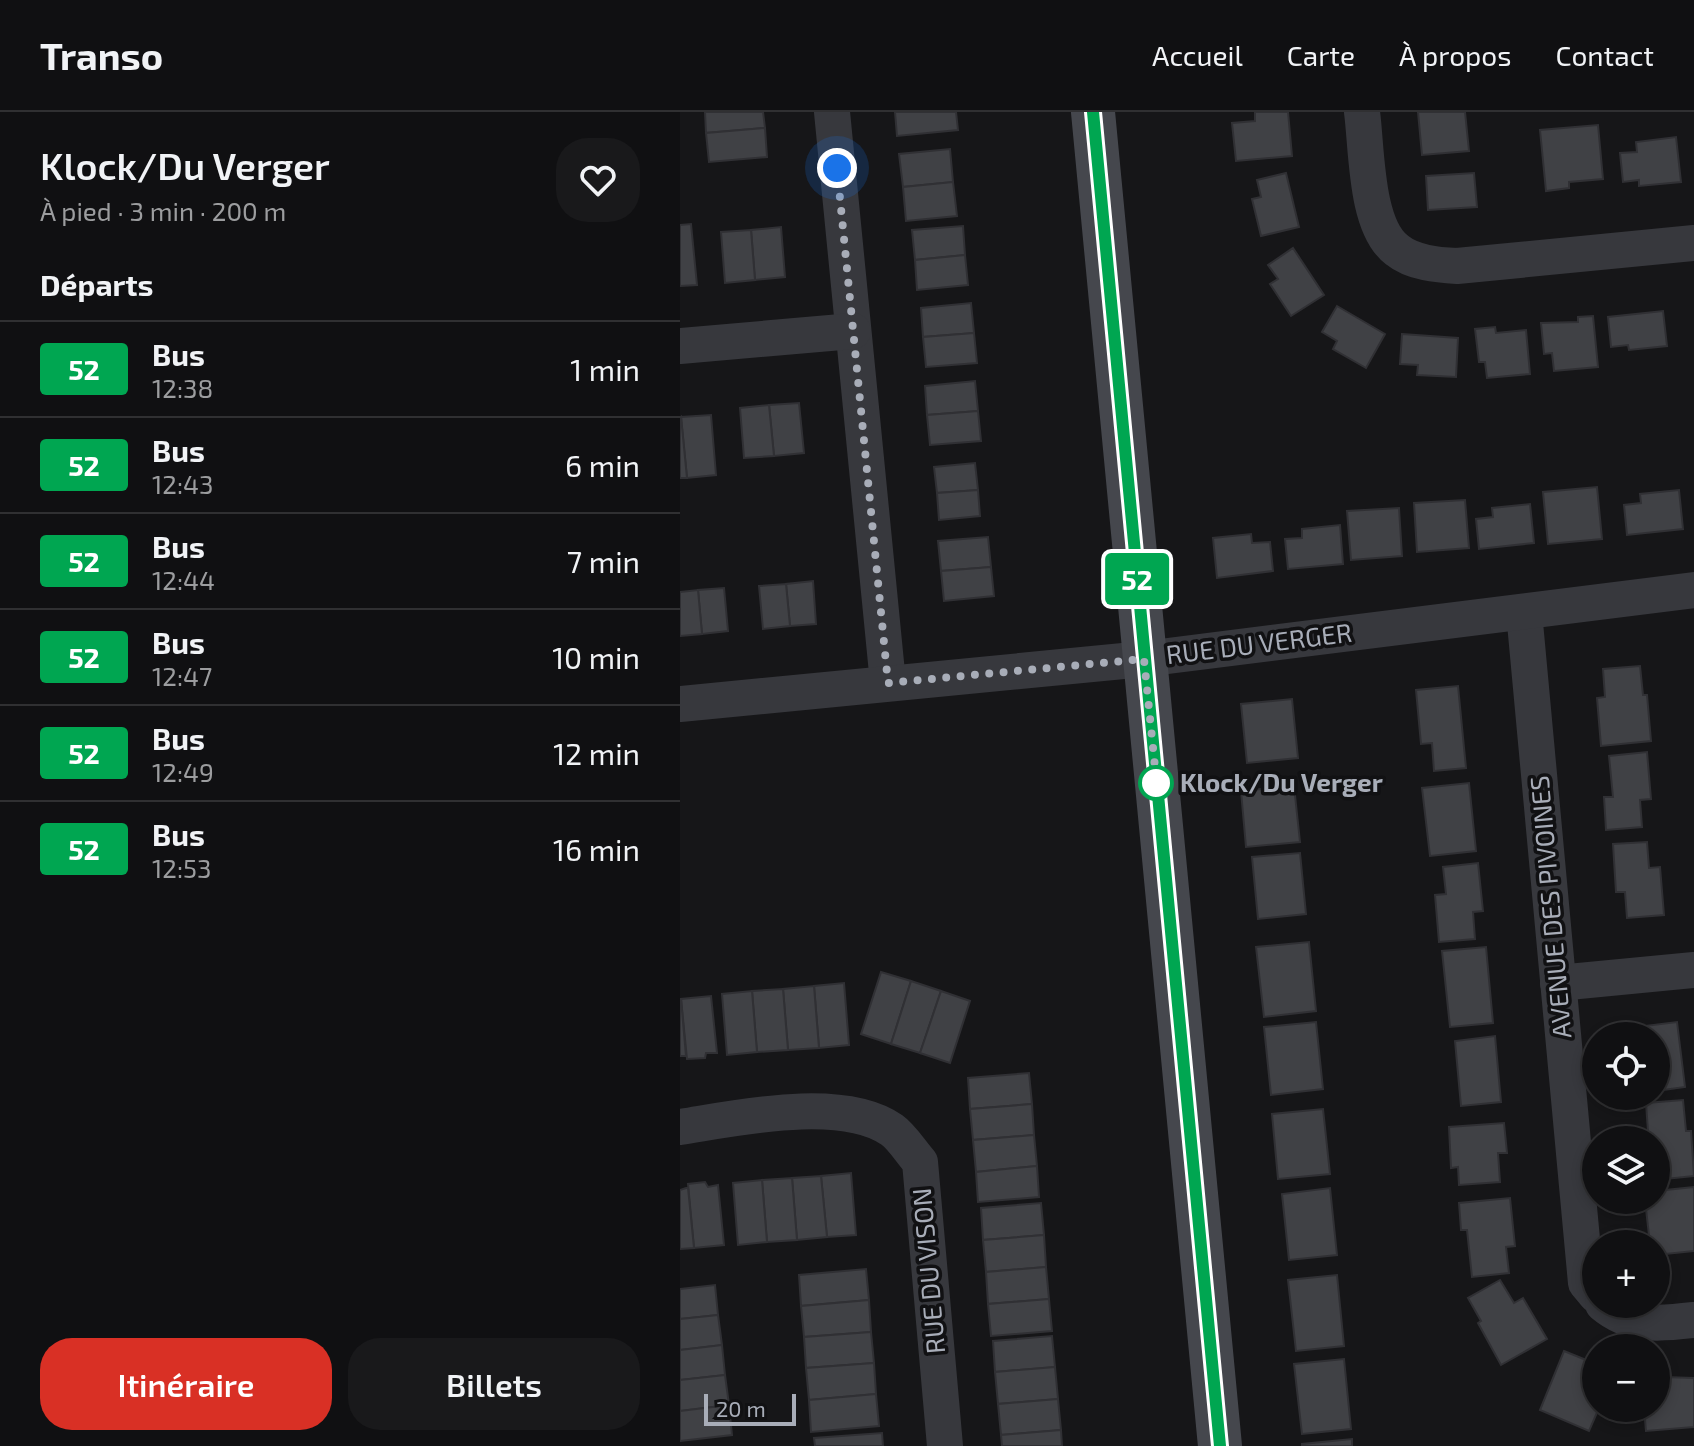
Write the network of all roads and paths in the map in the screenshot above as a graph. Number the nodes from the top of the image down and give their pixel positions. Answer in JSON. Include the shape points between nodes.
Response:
{"nodes":[{"id":1,"x":832,"y":112,"type":"edge"},
{"id":2,"x":1093,"y":112,"type":"edge"},
{"id":3,"x":1362,"y":112,"type":"edge"},
{"id":4,"x":1694,"y":243,"type":"edge"},
{"id":5,"x":853,"y":331,"type":"junction"},
{"id":6,"x":680,"y":346,"type":"edge"},
{"id":7,"x":1694,"y":590,"type":"edge"},
{"id":8,"x":1524,"y":612,"type":"junction"},
{"id":9,"x":1144,"y":659,"type":"junction"},
{"id":10,"x":888,"y":683,"type":"junction"},
{"id":11,"x":680,"y":704,"type":"edge"},
{"id":12,"x":1694,"y":970,"type":"edge"},
{"id":13,"x":1558,"y":983,"type":"junction"},
{"id":14,"x":680,"y":1127,"type":"edge"},
{"id":15,"x":1582,"y":1240,"type":"edge"},
{"id":16,"x":1625,"y":1318,"type":"edge"},
{"id":17,"x":1694,"y":1320,"type":"edge"},
{"id":18,"x":945,"y":1446,"type":"edge"},
{"id":19,"x":1220,"y":1446,"type":"edge"}],
"edges":[{"from":1,"to":5,"type":"street"},
{"from":2,"to":9,"type":"main road"},
{"from":3,"to":4,"type":"street","via":[[1374,211],[1382,234],[1397,251],[1415,259],[1457,266]]},
{"from":5,"to":6,"type":"street"},
{"from":5,"to":10,"type":"street"},
{"from":7,"to":8,"type":"street","name":"RUE DU VERGER"},
{"from":8,"to":9,"type":"street","name":"RUE DU VERGER"},
{"from":8,"to":13,"type":"street","name":"AVENUE DES PIVOINES"},
{"from":9,"to":10,"type":"street","name":"RUE DU VERGER"},
{"from":9,"to":19,"type":"main road"},
{"from":10,"to":11,"type":"street","name":"RUE DU VERGER"},
{"from":12,"to":13,"type":"street"},
{"from":13,"to":15,"type":"street","name":"AVENUE DES PIVOINES"},
{"from":14,"to":18,"type":"street","name":"RUE DU VISON","via":[[780,1112],[848,1112],[892,1130],[920,1162]]},
{"from":16,"to":17,"type":"street","via":[[1658,1324]]}]}
